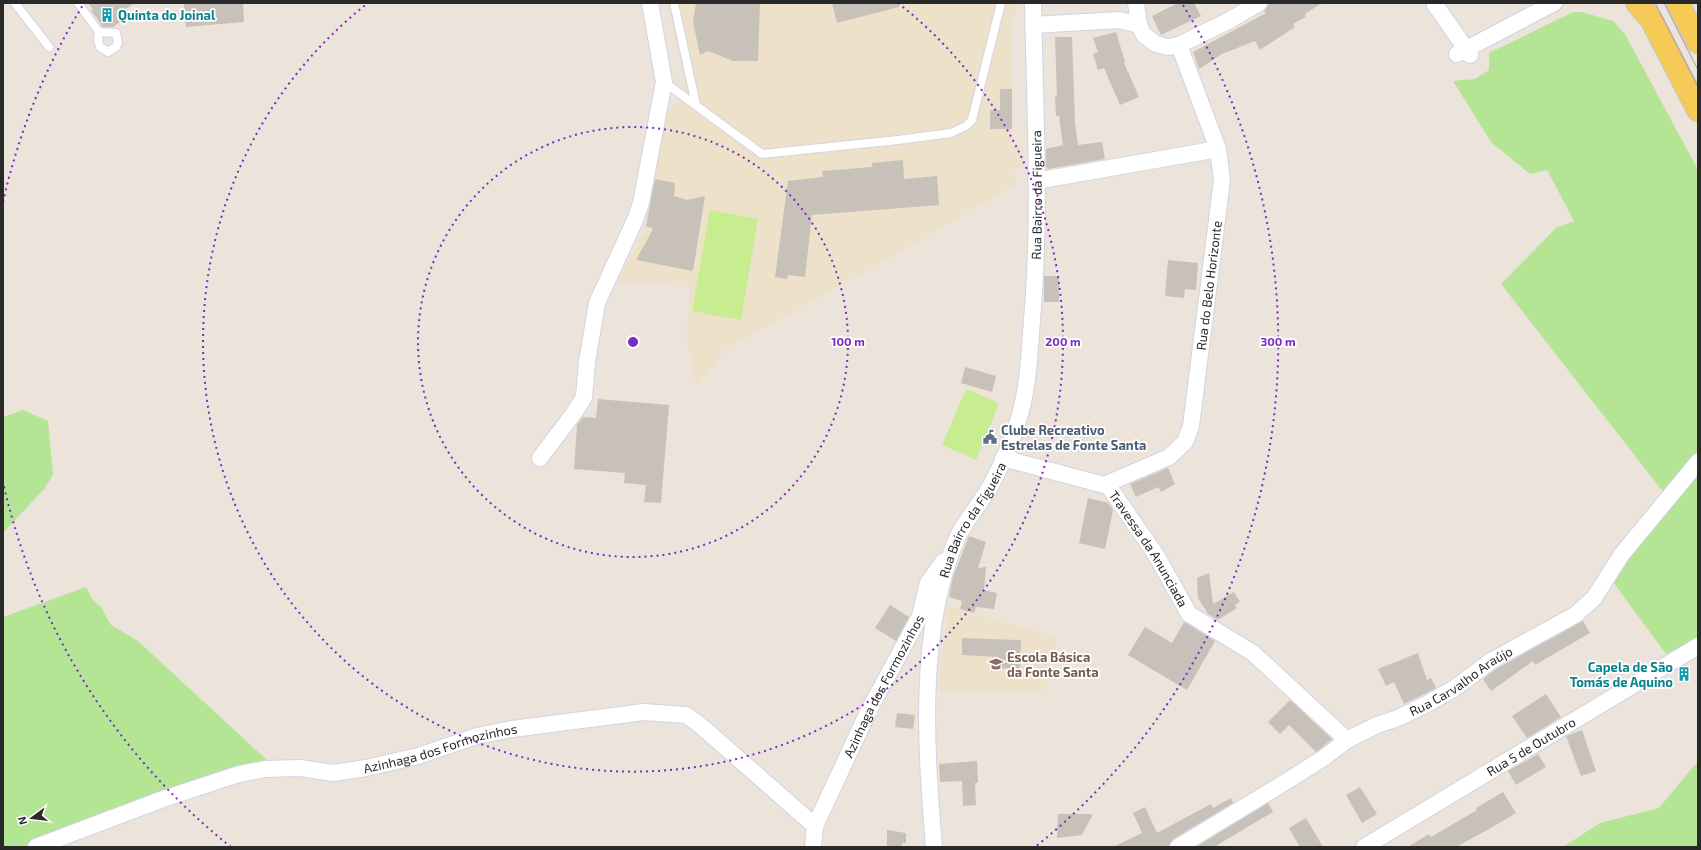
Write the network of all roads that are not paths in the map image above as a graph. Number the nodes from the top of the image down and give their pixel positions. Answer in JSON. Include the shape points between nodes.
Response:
{"nodes":[{"id":1,"x":15,"y":3,"type":"edge"},
{"id":2,"x":78,"y":3,"type":"edge"},
{"id":3,"x":650,"y":3,"type":"edge"},
{"id":4,"x":674,"y":3,"type":"edge"},
{"id":5,"x":1001,"y":3,"type":"edge"},
{"id":6,"x":1033,"y":3,"type":"edge"},
{"id":7,"x":1136,"y":3,"type":"edge"},
{"id":8,"x":1259,"y":3,"type":"edge"},
{"id":9,"x":1434,"y":3,"type":"edge"},
{"id":10,"x":1554,"y":3,"type":"edge"},
{"id":11,"x":1637,"y":3,"type":"edge"},
{"id":12,"x":1678,"y":3,"type":"edge"},
{"id":13,"x":1033,"y":25,"type":"junction"},
{"id":14,"x":1139,"y":25,"type":"junction"},
{"id":15,"x":99,"y":32,"type":"dead end"},
{"id":16,"x":1698,"y":42,"type":"edge"},
{"id":17,"x":1179,"y":45,"type":"junction"},
{"id":18,"x":49,"y":47,"type":"dead end"},
{"id":19,"x":664,"y":82,"type":"junction"},
{"id":20,"x":696,"y":105,"type":"junction"},
{"id":21,"x":1698,"y":110,"type":"edge"},
{"id":22,"x":1218,"y":149,"type":"junction"},
{"id":23,"x":1036,"y":181,"type":"junction"},
{"id":24,"x":540,"y":458,"type":"dead end"},
{"id":25,"x":1003,"y":458,"type":"junction"},
{"id":26,"x":1698,"y":462,"type":"edge"},
{"id":27,"x":1107,"y":484,"type":"junction"},
{"id":28,"x":954,"y":548,"type":"junction"},
{"id":29,"x":1698,"y":646,"type":"edge"},
{"id":30,"x":1347,"y":740,"type":"junction"},
{"id":31,"x":815,"y":826,"type":"junction"},
{"id":32,"x":36,"y":847,"type":"edge"},
{"id":33,"x":813,"y":847,"type":"edge"},
{"id":34,"x":934,"y":847,"type":"edge"},
{"id":35,"x":1178,"y":847,"type":"edge"},
{"id":36,"x":1364,"y":847,"type":"edge"}],
"edges":[{"from":1,"to":18,"type":"lane"},
{"from":2,"to":15,"type":"lane"},
{"from":3,"to":19,"type":"street"},
{"from":4,"to":20,"type":"lane"},
{"from":5,"to":20,"type":"lane","via":[[972,120],[951,133],[762,154]]},
{"from":6,"to":13,"type":"street","name":"Rua Bairro da Figueira"},
{"from":7,"to":14,"type":"street"},
{"from":8,"to":17,"type":"street","via":[[1233,19]]},
{"from":9,"to":10,"type":"street","via":[[1464,53]]},
{"from":11,"to":21,"type":"main road","via":[[1651,19]]},
{"from":12,"to":16,"type":"main road"},
{"from":13,"to":14,"type":"street","via":[[1119,20]]},
{"from":13,"to":23,"type":"street","name":"Rua Bairro da Figueira"},
{"from":14,"to":17,"type":"street","via":[[1144,35],[1156,44],[1168,47]]},
{"from":17,"to":22,"type":"street","name":"Rua do Belo Horizonte"},
{"from":19,"to":20,"type":"lane"},
{"from":19,"to":24,"type":"street","via":[[636,220],[593,316],[584,396]]},
{"from":22,"to":23,"type":"street"},
{"from":22,"to":27,"type":"street","name":"Rua do Belo Horizonte","via":[[1222,185],[1188,436],[1181,447],[1169,457]]},
{"from":23,"to":25,"type":"street","name":"Rua Bairro da Figueira","via":[[1036,270],[1024,397],[1015,430]]},
{"from":25,"to":27,"type":"street","name":"Travessa da Anunciada","via":[[1098,484]]},
{"from":25,"to":28,"type":"street","name":"Rua Bairro da Figueira","via":[[992,483],[958,536]]},
{"from":26,"to":30,"type":"street","name":"Rua Carvalho Araújo","via":[[1622,554],[1594,598],[1575,615],[1491,661],[1425,705]]},
{"from":27,"to":30,"type":"street","name":"Travessa da Anunciada","via":[[1156,555],[1189,614],[1253,653]]},
{"from":28,"to":31,"type":"street","name":"Azinhaga dos Formozinhos","via":[[928,583],[920,616],[869,710]]},
{"from":28,"to":34,"type":"street","name":"Rua Bairro da Figueira","via":[[941,586],[934,619],[930,670],[929,766]]},
{"from":29,"to":36,"type":"street","name":"Rua 5 de Outubro"},
{"from":30,"to":35,"type":"street","name":"Rua Carvalho Araújo","via":[[1293,778]]},
{"from":31,"to":32,"type":"street","name":"Azinhaga dos Formozinhos","via":[[700,724],[686,715],[644,712],[512,728],[477,736],[418,756],[366,768],[332,773],[300,768],[265,769],[239,774],[163,798]]},
{"from":31,"to":33,"type":"street","name":"Azinhaga dos Formozinhos"}]}
